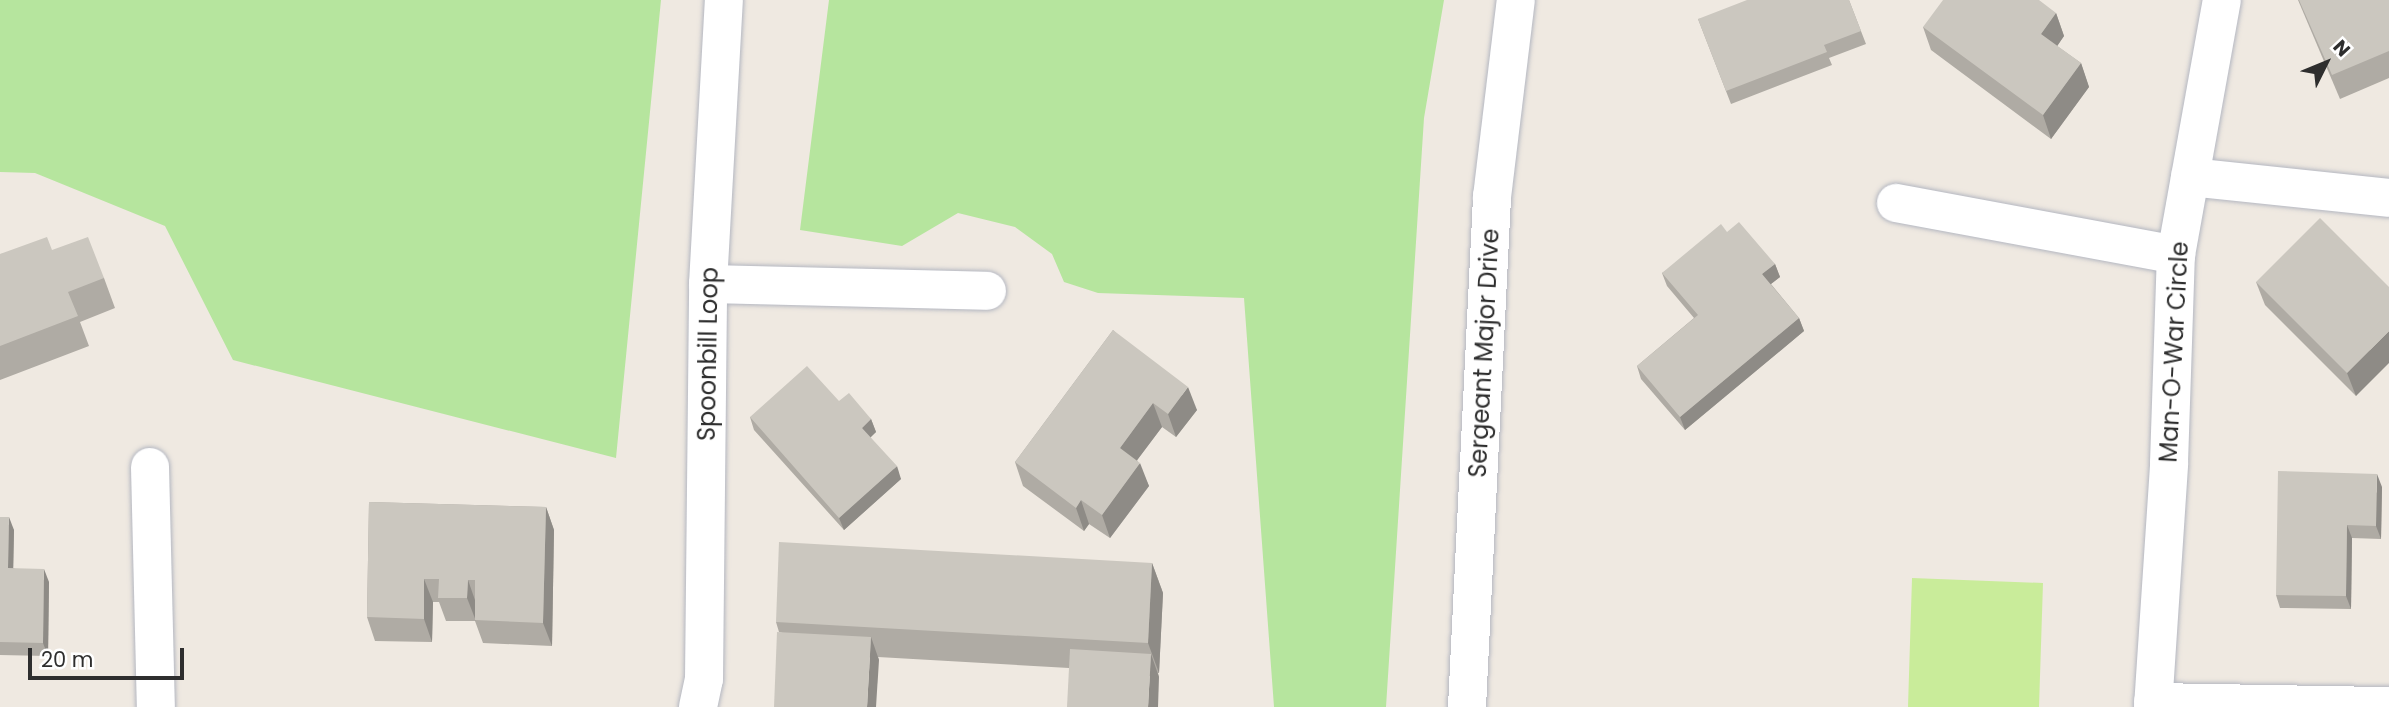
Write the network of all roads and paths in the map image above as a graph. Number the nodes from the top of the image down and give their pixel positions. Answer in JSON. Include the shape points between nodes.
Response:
{"nodes":[{"id":1,"x":724,"y":0,"type":"edge"},
{"id":2,"x":1516,"y":0,"type":"edge"},
{"id":3,"x":2222,"y":0,"type":"edge"},
{"id":4,"x":2190,"y":177,"type":"junction"},
{"id":5,"x":2389,"y":198,"type":"edge"},
{"id":6,"x":1896,"y":203,"type":"dead end"},
{"id":7,"x":2176,"y":255,"type":"junction"},
{"id":8,"x":708,"y":284,"type":"junction"},
{"id":9,"x":987,"y":291,"type":"dead end"},
{"id":10,"x":150,"y":467,"type":"dead end"},
{"id":11,"x":2153,"y":705,"type":"edge"},
{"id":12,"x":2389,"y":706,"type":"edge"},
{"id":13,"x":156,"y":707,"type":"edge"},
{"id":14,"x":698,"y":707,"type":"edge"},
{"id":15,"x":1467,"y":707,"type":"edge"}],
"edges":[{"from":1,"to":8,"type":"street","name":"Spoonbill Loop"},
{"from":2,"to":15,"type":"street","name":"Sergeant Major Drive","via":[[1492,197]]},
{"from":3,"to":4,"type":"street","name":"Man-O-War Circle"},
{"from":4,"to":5,"type":"street"},
{"from":4,"to":7,"type":"street","name":"Man-O-War Circle"},
{"from":6,"to":7,"type":"street"},
{"from":7,"to":11,"type":"street","name":"Man-O-War Circle","via":[[2169,463]]},
{"from":8,"to":9,"type":"street"},
{"from":8,"to":14,"type":"street","name":"Spoonbill Loop","via":[[704,679]]},
{"from":10,"to":13,"type":"street"},
{"from":11,"to":12,"type":"street"}]}
